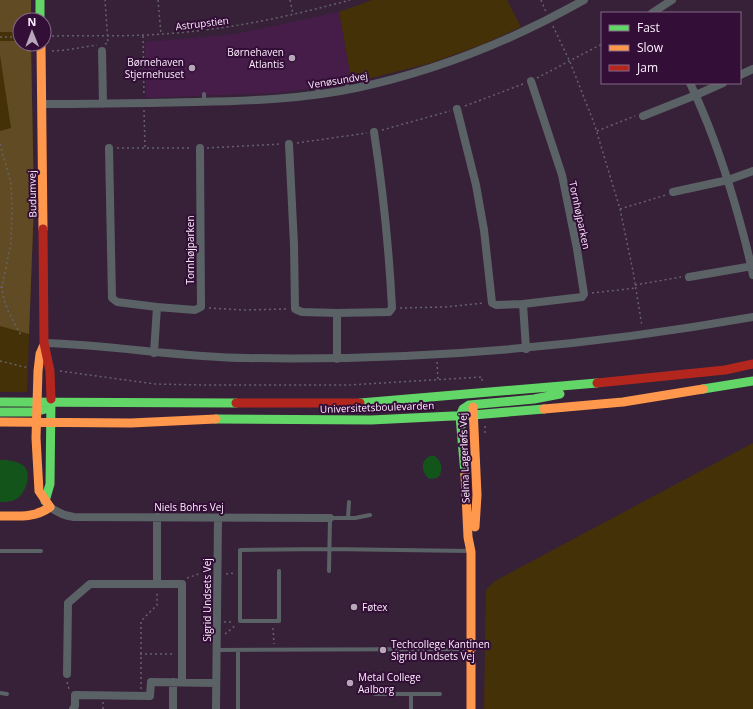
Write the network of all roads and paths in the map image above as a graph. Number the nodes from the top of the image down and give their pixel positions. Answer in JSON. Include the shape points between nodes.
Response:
{"nodes":[{"id":1,"x":40,"y":0,"type":"edge"},
{"id":2,"x":105,"y":0,"type":"edge"},
{"id":3,"x":158,"y":0,"type":"edge"},
{"id":4,"x":290,"y":0,"type":"edge"},
{"id":5,"x":350,"y":0,"type":"edge"},
{"id":6,"x":541,"y":0,"type":"edge"},
{"id":7,"x":584,"y":0,"type":"edge"},
{"id":8,"x":672,"y":0,"type":"edge"},
{"id":9,"x":40,"y":12,"type":"edge"},
{"id":10,"x":655,"y":12,"type":"edge"},
{"id":11,"x":293,"y":14,"type":"junction"},
{"id":12,"x":550,"y":19,"type":"junction"},
{"id":13,"x":161,"y":34,"type":"junction"},
{"id":14,"x":108,"y":35,"type":"junction"},
{"id":15,"x":143,"y":35,"type":"junction"},
{"id":16,"x":52,"y":36,"type":"dead end"},
{"id":17,"x":0,"y":37,"type":"edge"},
{"id":18,"x":12,"y":37,"type":"edge"},
{"id":19,"x":601,"y":45,"type":"edge"},
{"id":20,"x":52,"y":49,"type":"edge"},
{"id":21,"x":102,"y":51,"type":"dead end"},
{"id":22,"x":41,"y":52,"type":"edge"},
{"id":23,"x":570,"y":62,"type":"junction"},
{"id":24,"x":753,"y":69,"type":"edge"},
{"id":25,"x":741,"y":75,"type":"edge"},
{"id":26,"x":346,"y":80,"type":"dead end"},
{"id":27,"x":531,"y":81,"type":"junction"},
{"id":28,"x":690,"y":84,"type":"edge"},
{"id":29,"x":721,"y":84,"type":"edge"},
{"id":30,"x":348,"y":89,"type":"junction"},
{"id":31,"x":696,"y":95,"type":"junction"},
{"id":32,"x":144,"y":103,"type":"junction"},
{"id":33,"x":42,"y":104,"type":"junction"},
{"id":34,"x":103,"y":104,"type":"junction"},
{"id":35,"x":457,"y":109,"type":"junction"},
{"id":36,"x":642,"y":116,"type":"joint"},
{"id":37,"x":596,"y":131,"type":"junction"},
{"id":38,"x":374,"y":132,"type":"junction"},
{"id":39,"x":0,"y":144,"type":"edge"},
{"id":40,"x":289,"y":144,"type":"junction"},
{"id":41,"x":110,"y":148,"type":"joint"},
{"id":42,"x":145,"y":148,"type":"junction"},
{"id":43,"x":200,"y":148,"type":"junction"},
{"id":44,"x":753,"y":171,"type":"edge"},
{"id":45,"x":728,"y":180,"type":"junction"},
{"id":46,"x":673,"y":192,"type":"joint"},
{"id":47,"x":620,"y":209,"type":"junction"},
{"id":48,"x":752,"y":269,"type":"edge"},
{"id":49,"x":689,"y":277,"type":"joint"},
{"id":50,"x":2,"y":286,"type":"junction"},
{"id":51,"x":636,"y":286,"type":"junction"},
{"id":52,"x":0,"y":288,"type":"edge"},
{"id":53,"x":584,"y":294,"type":"junction"},
{"id":54,"x":492,"y":303,"type":"junction"},
{"id":55,"x":523,"y":304,"type":"junction"},
{"id":56,"x":158,"y":307,"type":"junction"},
{"id":57,"x":201,"y":307,"type":"junction"},
{"id":58,"x":392,"y":308,"type":"junction"},
{"id":59,"x":295,"y":309,"type":"junction"},
{"id":60,"x":337,"y":313,"type":"junction"},
{"id":61,"x":753,"y":317,"type":"edge"},
{"id":62,"x":21,"y":335,"type":"dead end"},
{"id":63,"x":643,"y":336,"type":"junction"},
{"id":64,"x":44,"y":344,"type":"junction"},
{"id":65,"x":526,"y":349,"type":"junction"},
{"id":66,"x":154,"y":353,"type":"junction"},
{"id":67,"x":437,"y":355,"type":"junction"},
{"id":68,"x":337,"y":359,"type":"junction"},
{"id":69,"x":0,"y":361,"type":"edge"},
{"id":70,"x":753,"y":364,"type":"edge"},
{"id":71,"x":29,"y":368,"type":"dead end"},
{"id":72,"x":60,"y":371,"type":"dead end"},
{"id":73,"x":753,"y":381,"type":"edge"},
{"id":74,"x":606,"y":382,"type":"junction"},
{"id":75,"x":460,"y":395,"type":"junction"},
{"id":76,"x":0,"y":402,"type":"edge"},
{"id":77,"x":473,"y":405,"type":"junction"},
{"id":78,"x":51,"y":406,"type":"junction"},
{"id":79,"x":38,"y":407,"type":"junction"},
{"id":80,"x":0,"y":412,"type":"edge"},
{"id":81,"x":473,"y":415,"type":"junction"},
{"id":82,"x":460,"y":416,"type":"junction"},
{"id":83,"x":211,"y":420,"type":"junction"},
{"id":84,"x":0,"y":422,"type":"edge"},
{"id":85,"x":51,"y":422,"type":"junction"},
{"id":86,"x":37,"y":423,"type":"junction"},
{"id":87,"x":0,"y":429,"type":"edge"},
{"id":88,"x":36,"y":438,"type":"junction"},
{"id":89,"x":461,"y":438,"type":"junction"},
{"id":90,"x":349,"y":502,"type":"dead end"},
{"id":91,"x":47,"y":504,"type":"junction"},
{"id":92,"x":370,"y":515,"type":"dead end"},
{"id":93,"x":0,"y":516,"type":"edge"},
{"id":94,"x":157,"y":517,"type":"junction"},
{"id":95,"x":218,"y":518,"type":"junction"},
{"id":96,"x":330,"y":518,"type":"junction"},
{"id":97,"x":348,"y":518,"type":"junction"},
{"id":98,"x":329,"y":549,"type":"junction"},
{"id":99,"x":0,"y":551,"type":"edge"},
{"id":100,"x":41,"y":551,"type":"dead end"},
{"id":101,"x":471,"y":552,"type":"junction"},
{"id":102,"x":240,"y":571,"type":"junction"},
{"id":103,"x":279,"y":571,"type":"dead end"},
{"id":104,"x":329,"y":571,"type":"dead end"},
{"id":105,"x":217,"y":573,"type":"junction"},
{"id":106,"x":157,"y":584,"type":"junction"},
{"id":107,"x":182,"y":584,"type":"junction"},
{"id":108,"x":240,"y":621,"type":"junction"},
{"id":109,"x":273,"y":621,"type":"junction"},
{"id":110,"x":217,"y":622,"type":"junction"},
{"id":111,"x":216,"y":637,"type":"junction"},
{"id":112,"x":216,"y":650,"type":"junction"},
{"id":113,"x":238,"y":650,"type":"junction"},
{"id":114,"x":274,"y":650,"type":"junction"},
{"id":115,"x":470,"y":650,"type":"junction"},
{"id":116,"x":140,"y":654,"type":"junction"},
{"id":117,"x":181,"y":654,"type":"junction"},
{"id":118,"x":67,"y":674,"type":"joint"},
{"id":119,"x":178,"y":682,"type":"junction"},
{"id":120,"x":216,"y":683,"type":"junction"},
{"id":121,"x":0,"y":693,"type":"edge"},
{"id":122,"x":7,"y":694,"type":"dead end"},
{"id":123,"x":375,"y":694,"type":"dead end"},
{"id":124,"x":411,"y":694,"type":"junction"},
{"id":125,"x":440,"y":694,"type":"dead end"},
{"id":126,"x":75,"y":695,"type":"junction"},
{"id":127,"x":141,"y":696,"type":"junction"},
{"id":128,"x":73,"y":709,"type":"edge"},
{"id":129,"x":173,"y":709,"type":"edge"},
{"id":130,"x":216,"y":709,"type":"edge"},
{"id":131,"x":238,"y":709,"type":"edge"},
{"id":132,"x":411,"y":709,"type":"edge"},
{"id":133,"x":470,"y":709,"type":"edge"}],
"edges":[{"from":1,"to":9,"type":"main road"},
{"from":2,"to":14,"type":"path"},
{"from":3,"to":13,"type":"path"},
{"from":4,"to":11,"type":"path"},
{"from":5,"to":11,"type":"path","name":"Astrupstien"},
{"from":6,"to":12,"type":"path"},
{"from":7,"to":12,"type":"street","name":"Venøsundvej"},
{"from":8,"to":10,"type":"street"},
{"from":11,"to":13,"type":"path","name":"Astrupstien","via":[[215,29]]},
{"from":12,"to":23,"type":"path"},
{"from":12,"to":30,"type":"street","name":"Venøsundvej","via":[[454,60],[391,80]]},
{"from":13,"to":15,"type":"path","name":"Astrupstien"},
{"from":14,"to":15,"type":"path","name":"Astrupstien"},
{"from":14,"to":16,"type":"path","name":"Astrupstien"},
{"from":14,"to":20,"type":"path","via":[[108,43],[66,50]]},
{"from":15,"to":32,"type":"path"},
{"from":17,"to":18,"type":"path"},
{"from":19,"to":23,"type":"path"},
{"from":21,"to":34,"type":"street"},
{"from":22,"to":33,"type":"main road","name":"Budumvej"},
{"from":23,"to":27,"type":"path"},
{"from":23,"to":37,"type":"path"},
{"from":24,"to":25,"type":"street"},
{"from":26,"to":30,"type":"lane"},
{"from":27,"to":35,"type":"path"},
{"from":27,"to":53,"type":"street","name":"Tornhøjparken","via":[[562,176]]},
{"from":28,"to":31,"type":"street"},
{"from":29,"to":31,"type":"street"},
{"from":30,"to":32,"type":"street","name":"Venøsundvej","via":[[318,89],[274,99],[204,98]]},
{"from":31,"to":36,"type":"street"},
{"from":31,"to":45,"type":"street"},
{"from":32,"to":34,"type":"street","name":"Venøsundvej"},
{"from":32,"to":42,"type":"path"},
{"from":33,"to":34,"type":"street","name":"Venøsundvej"},
{"from":33,"to":64,"type":"main road","name":"Budumvej"},
{"from":35,"to":38,"type":"path"},
{"from":35,"to":54,"type":"street","via":[[476,185]]},
{"from":36,"to":37,"type":"path","via":[[635,116]]},
{"from":37,"to":47,"type":"path"},
{"from":38,"to":40,"type":"path"},
{"from":38,"to":58,"type":"street","via":[[390,256]]},
{"from":39,"to":50,"type":"path","via":[[10,183],[12,206],[11,243]]},
{"from":40,"to":43,"type":"path"},
{"from":40,"to":59,"type":"street"},
{"from":41,"to":42,"type":"path"},
{"from":41,"to":56,"type":"street","via":[[112,298],[117,302]]},
{"from":42,"to":43,"type":"path"},
{"from":43,"to":57,"type":"street","name":"Tornhøjparken"},
{"from":44,"to":45,"type":"street"},
{"from":45,"to":46,"type":"street"},
{"from":45,"to":48,"type":"street"},
{"from":46,"to":47,"type":"path"},
{"from":47,"to":51,"type":"path"},
{"from":48,"to":49,"type":"street"},
{"from":49,"to":51,"type":"path"},
{"from":50,"to":52,"type":"path"},
{"from":50,"to":62,"type":"path","via":[[3,297]]},
{"from":51,"to":53,"type":"path"},
{"from":51,"to":63,"type":"path"},
{"from":53,"to":55,"type":"street","via":[[582,297]]},
{"from":54,"to":55,"type":"street"},
{"from":54,"to":58,"type":"path"},
{"from":55,"to":65,"type":"street"},
{"from":56,"to":57,"type":"street","via":[[195,310]]},
{"from":56,"to":66,"type":"street"},
{"from":57,"to":59,"type":"path","via":[[244,310]]},
{"from":58,"to":60,"type":"street","via":[[389,312]]},
{"from":59,"to":60,"type":"street","via":[[302,312]]},
{"from":60,"to":68,"type":"street"},
{"from":61,"to":63,"type":"street"},
{"from":63,"to":65,"type":"street"},
{"from":64,"to":66,"type":"street"},
{"from":64,"to":78,"type":"main road","name":"Budumvej","via":[[50,371]]},
{"from":64,"to":79,"type":"main road","name":"Budumvej","via":[[38,372]]},
{"from":65,"to":67,"type":"street"},
{"from":66,"to":68,"type":"street","via":[[245,358]]},
{"from":67,"to":68,"type":"street"},
{"from":67,"to":72,"type":"path","via":[[438,380],[378,384],[155,384]]},
{"from":69,"to":71,"type":"path"},
{"from":70,"to":74,"type":"main road","name":"Universitetsboulevarden","via":[[725,370]]},
{"from":73,"to":81,"type":"main road","name":"Universitetsboulevarden","via":[[623,402]]},
{"from":74,"to":75,"type":"main road","name":"Universitetsboulevarden"},
{"from":74,"to":77,"type":"main road","via":[[593,388],[534,399]]},
{"from":75,"to":77,"type":"main road","name":"Selma Lagerløfs Vej","via":[[469,399]]},
{"from":75,"to":78,"type":"main road","name":"Universitetsboulevarden","via":[[363,403]]},
{"from":76,"to":79,"type":"main road","name":"Universitetsboulevarden"},
{"from":77,"to":81,"type":"main road","name":"Selma Lagerløfs Vej"},
{"from":77,"to":82,"type":"main road","via":[[465,407]]},
{"from":78,"to":79,"type":"main road","name":"Universitetsboulevarden"},
{"from":78,"to":85,"type":"main road"},
{"from":79,"to":80,"type":"main road"},
{"from":79,"to":86,"type":"main road"},
{"from":81,"to":82,"type":"main road","name":"Universitetsboulevarden"},
{"from":81,"to":101,"type":"main road","name":"Selma Lagerløfs Vej","via":[[477,495]]},
{"from":82,"to":83,"type":"main road","name":"Universitetsboulevarden","via":[[371,420]]},
{"from":82,"to":89,"type":"main road","name":"Selma Lagerløfs Vej"},
{"from":83,"to":85,"type":"main road","name":"Universitetsboulevarden"},
{"from":83,"to":89,"type":"main road","via":[[242,427],[444,423],[453,426]]},
{"from":84,"to":86,"type":"main road","name":"Universitetsboulevarden"},
{"from":85,"to":86,"type":"main road","name":"Universitetsboulevarden"},
{"from":85,"to":91,"type":"main road","via":[[50,484]]},
{"from":86,"to":88,"type":"main road"},
{"from":87,"to":88,"type":"main road","via":[[19,429]]},
{"from":88,"to":91,"type":"main road","via":[[39,491]]},
{"from":89,"to":101,"type":"main road","name":"Selma Lagerløfs Vej"},
{"from":90,"to":97,"type":"lane"},
{"from":91,"to":93,"type":"main road","via":[[46,511],[33,516]]},
{"from":91,"to":94,"type":"street","name":"Niels Bohrs Vej","via":[[65,516]]},
{"from":92,"to":97,"type":"lane"},
{"from":94,"to":95,"type":"street","name":"Niels Bohrs Vej"},
{"from":94,"to":106,"type":"street"},
{"from":95,"to":96,"type":"street","name":"Niels Bohrs Vej"},
{"from":95,"to":105,"type":"street","name":"Sigrid Undsets Vej"},
{"from":96,"to":97,"type":"lane"},
{"from":96,"to":98,"type":"lane"},
{"from":98,"to":101,"type":"lane"},
{"from":98,"to":102,"type":"lane","via":[[240,550]]},
{"from":98,"to":104,"type":"lane"},
{"from":99,"to":100,"type":"lane"},
{"from":101,"to":115,"type":"main road","name":"Selma Lagerløfs Vej"},
{"from":102,"to":105,"type":"path"},
{"from":102,"to":108,"type":"lane"},
{"from":103,"to":109,"type":"lane","via":[[279,621]]},
{"from":105,"to":107,"type":"path","via":[[207,572],[188,578]]},
{"from":105,"to":110,"type":"street","name":"Sigrid Undsets Vej"},
{"from":106,"to":107,"type":"street"},
{"from":106,"to":116,"type":"path","via":[[157,604],[141,621]]},
{"from":106,"to":118,"type":"street","via":[[90,584],[68,603]]},
{"from":107,"to":117,"type":"street"},
{"from":108,"to":109,"type":"lane"},
{"from":108,"to":110,"type":"path"},
{"from":108,"to":111,"type":"path","via":[[224,635]]},
{"from":109,"to":114,"type":"path"},
{"from":110,"to":111,"type":"street","name":"Sigrid Undsets Vej"},
{"from":111,"to":112,"type":"street","name":"Sigrid Undsets Vej"},
{"from":112,"to":113,"type":"lane"},
{"from":112,"to":120,"type":"street","name":"Sigrid Undsets Vej"},
{"from":113,"to":114,"type":"lane"},
{"from":113,"to":131,"type":"lane"},
{"from":114,"to":115,"type":"lane"},
{"from":115,"to":133,"type":"main road","name":"Selma Lagerløfs Vej"},
{"from":116,"to":117,"type":"path"},
{"from":116,"to":127,"type":"path"},
{"from":117,"to":119,"type":"street"},
{"from":118,"to":126,"type":"path","via":[[69,691]]},
{"from":119,"to":120,"type":"street"},
{"from":119,"to":127,"type":"street","via":[[151,682],[150,696]]},
{"from":119,"to":129,"type":"street"},
{"from":120,"to":130,"type":"street","name":"Sigrid Undsets Vej"},
{"from":121,"to":122,"type":"lane"},
{"from":123,"to":124,"type":"lane"},
{"from":124,"to":125,"type":"lane"},
{"from":124,"to":132,"type":"lane"},
{"from":126,"to":127,"type":"street"},
{"from":126,"to":128,"type":"street"}]}
